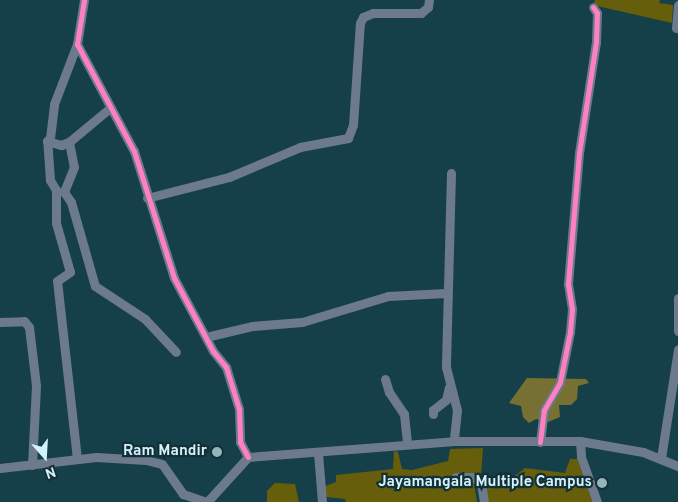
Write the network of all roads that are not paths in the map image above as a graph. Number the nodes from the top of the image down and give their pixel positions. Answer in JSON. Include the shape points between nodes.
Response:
{"nodes":[{"id":1,"x":87,"y":0,"type":"edge"},
{"id":2,"x":429,"y":0,"type":"edge"},
{"id":3,"x":678,"y":4,"type":"edge"},
{"id":4,"x":593,"y":7,"type":"dead end"},
{"id":5,"x":676,"y":28,"type":"dead end"},
{"id":6,"x":77,"y":44,"type":"junction"},
{"id":7,"x":110,"y":108,"type":"junction"},
{"id":8,"x":47,"y":141,"type":"junction"},
{"id":9,"x":69,"y":142,"type":"junction"},
{"id":10,"x":451,"y":173,"type":"dead end"},
{"id":11,"x":147,"y":198,"type":"junction"},
{"id":12,"x":446,"y":292,"type":"junction"},
{"id":13,"x":678,"y":298,"type":"edge"},
{"id":14,"x":0,"y":322,"type":"edge"},
{"id":15,"x":678,"y":331,"type":"edge"},
{"id":16,"x":206,"y":337,"type":"junction"},
{"id":17,"x":678,"y":349,"type":"edge"},
{"id":18,"x":176,"y":352,"type":"dead end"},
{"id":19,"x":385,"y":380,"type":"dead end"},
{"id":20,"x":450,"y":386,"type":"junction"},
{"id":21,"x":433,"y":414,"type":"dead end"},
{"id":22,"x":454,"y":441,"type":"junction"},
{"id":23,"x":580,"y":441,"type":"junction"},
{"id":24,"x":540,"y":442,"type":"junction"},
{"id":25,"x":406,"y":444,"type":"junction"},
{"id":26,"x":318,"y":453,"type":"junction"},
{"id":27,"x":248,"y":458,"type":"junction"},
{"id":28,"x":661,"y":458,"type":"junction"},
{"id":29,"x":77,"y":459,"type":"junction"},
{"id":30,"x":32,"y":465,"type":"junction"},
{"id":31,"x":678,"y":466,"type":"edge"},
{"id":32,"x":0,"y":468,"type":"edge"},
{"id":33,"x":456,"y":477,"type":"dead end"},
{"id":34,"x":206,"y":502,"type":"edge"},
{"id":35,"x":322,"y":502,"type":"edge"},
{"id":36,"x":484,"y":502,"type":"edge"},
{"id":37,"x":597,"y":502,"type":"edge"}],
"edges":[{"from":1,"to":6,"type":"street"},
{"from":2,"to":11,"type":"street","via":[[428,7],[421,13],[373,13],[363,17],[353,125],[348,138],[300,147],[229,177]]},
{"from":3,"to":5,"type":"street"},
{"from":4,"to":24,"type":"street","via":[[597,13],[596,42],[586,95],[568,284],[572,309],[570,332],[560,382],[544,410]]},
{"from":6,"to":7,"type":"street"},
{"from":6,"to":8,"type":"street","via":[[54,104]]},
{"from":7,"to":9,"type":"street"},
{"from":7,"to":11,"type":"street","via":[[134,151]]},
{"from":8,"to":9,"type":"street","via":[[61,145]]},
{"from":8,"to":29,"type":"street","via":[[50,180],[56,190],[56,223],[70,272],[57,281]]},
{"from":9,"to":18,"type":"street","via":[[74,167],[64,192],[71,202],[95,286],[145,319]]},
{"from":10,"to":12,"type":"street"},
{"from":11,"to":16,"type":"street","via":[[174,278]]},
{"from":12,"to":16,"type":"street","via":[[388,296],[302,322],[259,324]]},
{"from":12,"to":20,"type":"street","via":[[446,368]]},
{"from":13,"to":15,"type":"street"},
{"from":14,"to":30,"type":"street","via":[[24,321],[30,327],[36,386]]},
{"from":16,"to":27,"type":"street","via":[[226,367],[234,388],[240,418],[239,435]]},
{"from":17,"to":28,"type":"street"},
{"from":19,"to":25,"type":"street","via":[[404,414]]},
{"from":20,"to":21,"type":"street","via":[[446,400],[433,410]]},
{"from":20,"to":22,"type":"street","via":[[457,410]]},
{"from":22,"to":24,"type":"street"},
{"from":22,"to":25,"type":"street"},
{"from":23,"to":24,"type":"street"},
{"from":23,"to":28,"type":"street","via":[[618,445]]},
{"from":23,"to":37,"type":"street","via":[[581,457]]},
{"from":25,"to":26,"type":"street"},
{"from":26,"to":27,"type":"street"},
{"from":26,"to":35,"type":"street"},
{"from":27,"to":34,"type":"street"},
{"from":28,"to":31,"type":"street"},
{"from":29,"to":30,"type":"street"},
{"from":29,"to":34,"type":"street","via":[[146,460],[162,464],[182,494]]},
{"from":30,"to":32,"type":"street"},
{"from":33,"to":36,"type":"street","via":[[472,477],[481,483]]}]}
